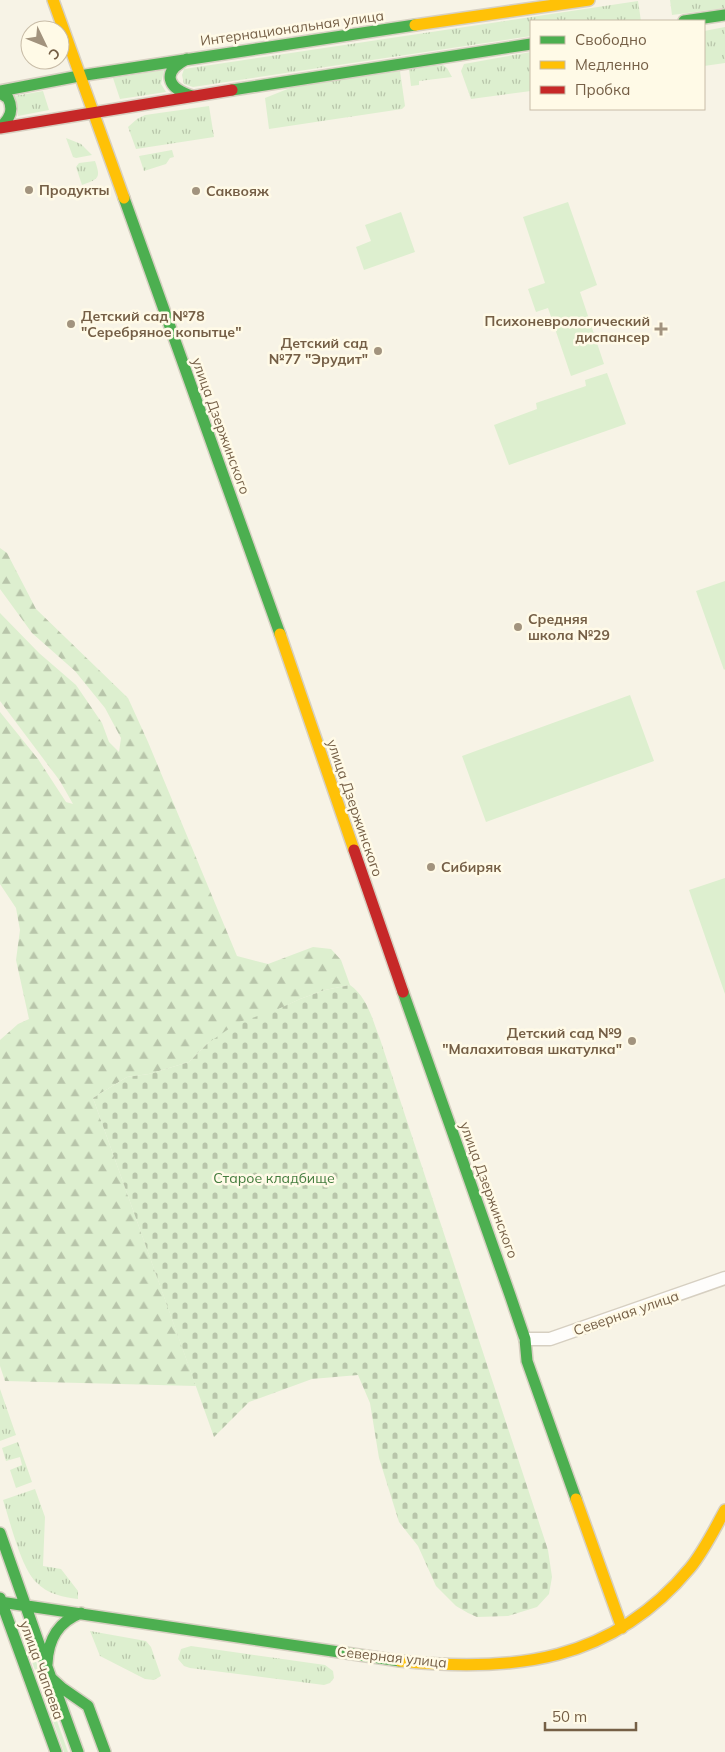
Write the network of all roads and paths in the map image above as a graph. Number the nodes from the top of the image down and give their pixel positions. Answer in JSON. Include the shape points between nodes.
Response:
{"nodes":[{"id":1,"x":53,"y":0,"type":"edge"},
{"id":2,"x":589,"y":0,"type":"edge"},
{"id":3,"x":725,"y":15,"type":"edge"},
{"id":4,"x":691,"y":20,"type":"edge"},
{"id":5,"x":530,"y":44,"type":"edge"},
{"id":6,"x":188,"y":59,"type":"junction"},
{"id":7,"x":79,"y":76,"type":"junction"},
{"id":8,"x":0,"y":92,"type":"edge"},
{"id":9,"x":192,"y":96,"type":"junction"},
{"id":10,"x":92,"y":113,"type":"junction"},
{"id":11,"x":0,"y":128,"type":"edge"},
{"id":12,"x":725,"y":1278,"type":"edge"},
{"id":13,"x":525,"y":1340,"type":"junction"},
{"id":14,"x":725,"y":1510,"type":"edge"},
{"id":15,"x":0,"y":1533,"type":"edge"},
{"id":16,"x":0,"y":1601,"type":"edge"},
{"id":17,"x":26,"y":1606,"type":"junction"},
{"id":18,"x":81,"y":1613,"type":"junction"},
{"id":19,"x":622,"y":1628,"type":"junction"},
{"id":20,"x":49,"y":1674,"type":"junction"},
{"id":21,"x":56,"y":1752,"type":"edge"},
{"id":22,"x":78,"y":1752,"type":"edge"},
{"id":23,"x":105,"y":1752,"type":"edge"}],
"edges":[{"from":1,"to":7,"type":"main road","name":"улица Дзержинского"},
{"from":2,"to":6,"type":"main road","name":"Интернациональная улица"},
{"from":3,"to":4,"type":"main road"},
{"from":5,"to":9,"type":"main road"},
{"from":6,"to":7,"type":"main road","name":"Интернациональная улица"},
{"from":6,"to":9,"type":"main road","via":[[173,67],[171,81],[177,91]]},
{"from":7,"to":8,"type":"main road","name":"Интернациональная улица"},
{"from":7,"to":10,"type":"main road","name":"улица Дзержинского"},
{"from":8,"to":11,"type":"main road","via":[[11,102],[12,109],[9,120]]},
{"from":9,"to":10,"type":"main road"},
{"from":10,"to":11,"type":"main road"},
{"from":10,"to":13,"type":"main road","name":"улица Дзержинского","via":[[280,634]]},
{"from":12,"to":13,"type":"street","name":"Северная улица","via":[[550,1339]]},
{"from":13,"to":19,"type":"main road","name":"улица Дзержинского","via":[[528,1361]]},
{"from":14,"to":19,"type":"main road","name":"Северная улица","via":[[689,1568],[658,1601]]},
{"from":15,"to":17,"type":"main road","name":"улица Чапаева"},
{"from":16,"to":17,"type":"main road","name":"Северная улица"},
{"from":16,"to":21,"type":"main road","name":"улица Чапаева"},
{"from":17,"to":18,"type":"main road","name":"Северная улица"},
{"from":17,"to":20,"type":"main road","name":"улица Чапаева"},
{"from":18,"to":19,"type":"main road","name":"Северная улица","via":[[353,1654],[474,1665],[523,1662],[564,1653]]},
{"from":18,"to":20,"type":"main road","via":[[63,1622],[55,1632],[47,1652]]},
{"from":20,"to":22,"type":"main road","name":"улица Чапаева"},
{"from":20,"to":23,"type":"main road","name":"улица Чапаева","via":[[62,1688],[88,1706]]}]}
